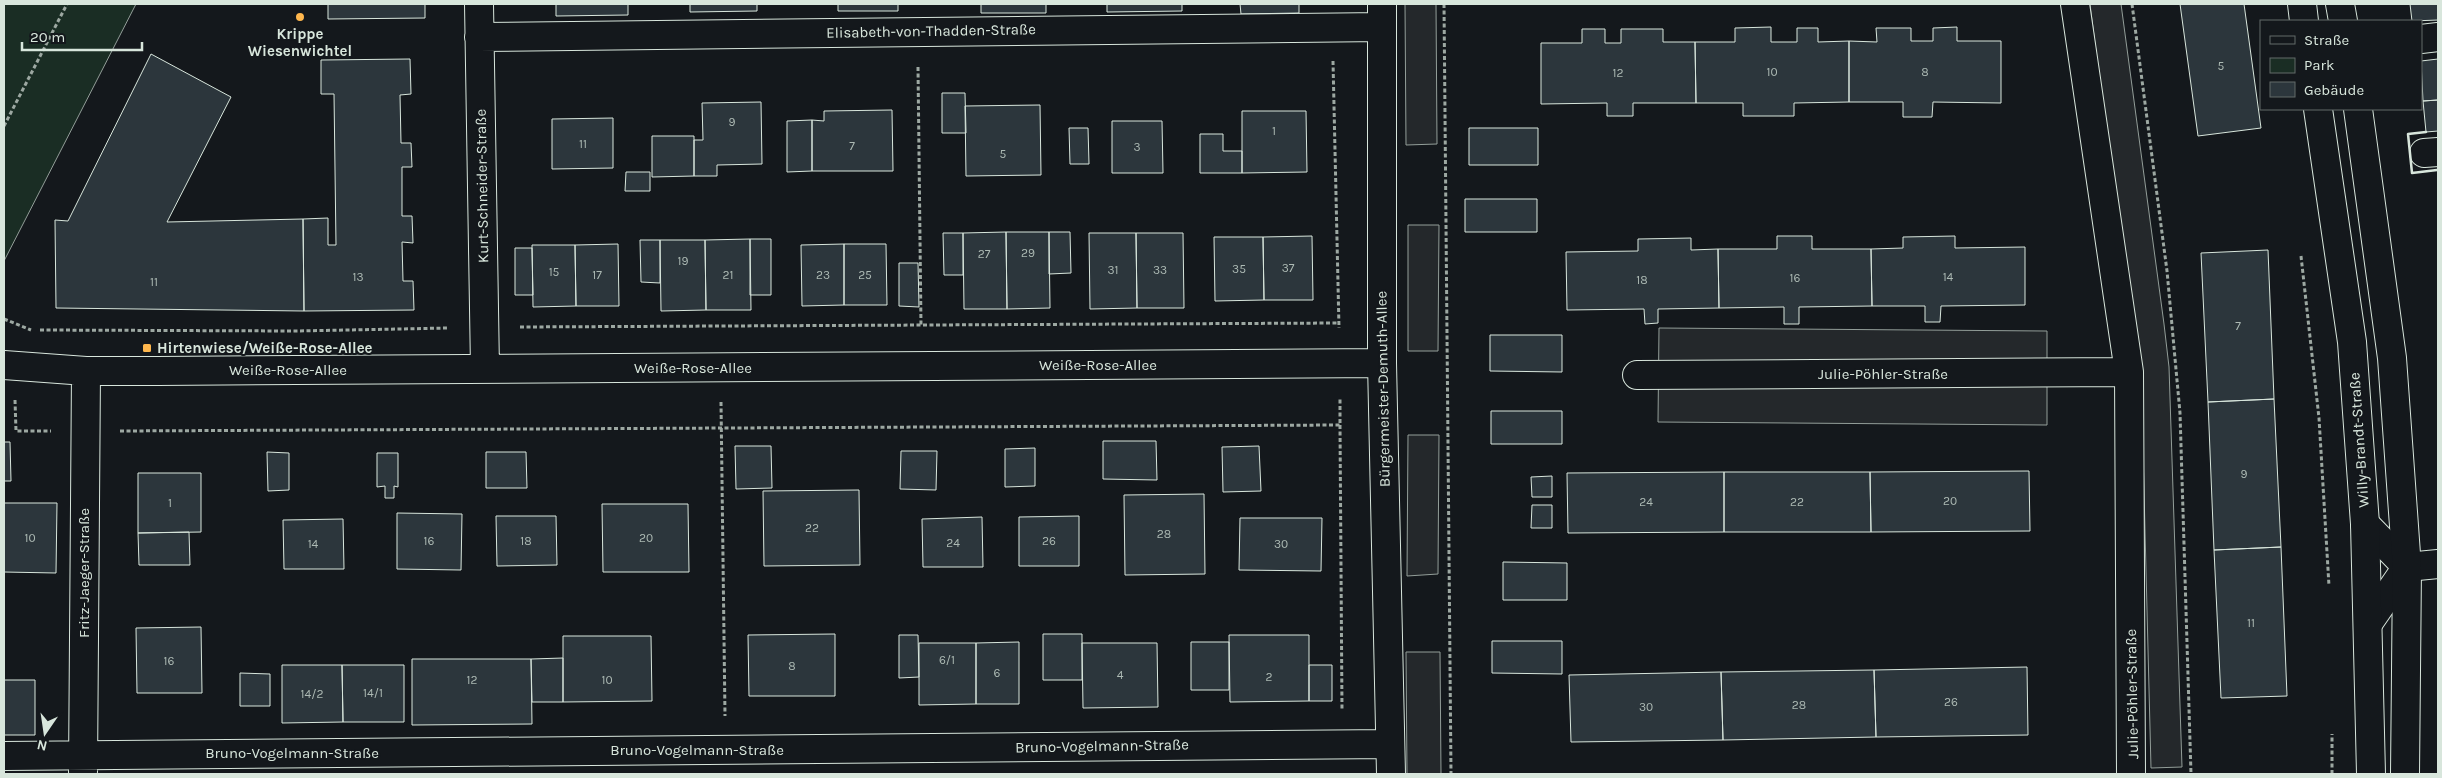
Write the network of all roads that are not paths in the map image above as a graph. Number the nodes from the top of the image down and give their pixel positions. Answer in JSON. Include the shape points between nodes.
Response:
{"nodes":[{"id":1,"x":479,"y":4,"type":"edge"},
{"id":2,"x":2075,"y":4,"type":"edge"},
{"id":3,"x":2302,"y":4,"type":"edge"},
{"id":4,"x":2340,"y":4,"type":"edge"},
{"id":5,"x":1382,"y":15,"type":"edge"},
{"id":6,"x":2304,"y":20,"type":"edge"},
{"id":7,"x":2343,"y":20,"type":"edge"},
{"id":8,"x":479,"y":37,"type":"junction"},
{"id":9,"x":2438,"y":37,"type":"edge"},
{"id":10,"x":2422,"y":39,"type":"edge"},
{"id":11,"x":2318,"y":110,"type":"edge"},
{"id":12,"x":2358,"y":110,"type":"edge"},
{"id":13,"x":1382,"y":363,"type":"junction"},
{"id":14,"x":4,"y":365,"type":"edge"},
{"id":15,"x":485,"y":369,"type":"junction"},
{"id":16,"x":86,"y":371,"type":"junction"},
{"id":17,"x":2129,"y":372,"type":"junction"},
{"id":18,"x":1637,"y":375,"type":"dead end"},
{"id":19,"x":2365,"y":524,"type":"junction"},
{"id":20,"x":2438,"y":564,"type":"edge"},
{"id":21,"x":2407,"y":567,"type":"junction"},
{"id":22,"x":2369,"y":622,"type":"junction"},
{"id":23,"x":1390,"y":744,"type":"junction"},
{"id":24,"x":4,"y":756,"type":"edge"},
{"id":25,"x":83,"y":765,"type":"edge"},
{"id":26,"x":1391,"y":774,"type":"edge"},
{"id":27,"x":2132,"y":774,"type":"edge"},
{"id":28,"x":2371,"y":774,"type":"edge"},
{"id":29,"x":2405,"y":774,"type":"edge"}],
"edges":[{"from":1,"to":8,"type":"street","name":"Kurt-Schneider-Straße"},
{"from":2,"to":17,"type":"street","name":"Julie-Pöhler-Straße"},
{"from":3,"to":6,"type":"street"},
{"from":4,"to":7,"type":"street"},
{"from":5,"to":8,"type":"street","name":"Elisabeth-von-Thadden-Straße","via":[[918,30]]},
{"from":5,"to":13,"type":"street","name":"Bürgermeister-Demuth-Allee"},
{"from":8,"to":15,"type":"street","name":"Kurt-Schneider-Straße"},
{"from":9,"to":10,"type":"street"},
{"from":11,"to":19,"type":"street","name":"Willy-Brandt-Straße","via":[[2352,342]]},
{"from":12,"to":21,"type":"street","via":[[2392,358]]},
{"from":13,"to":15,"type":"street","name":"Weiße-Rose-Allee"},
{"from":13,"to":23,"type":"street","name":"Bürgermeister-Demuth-Allee"},
{"from":14,"to":16,"type":"street","name":"Weiße-Rose-Allee"},
{"from":15,"to":16,"type":"street","name":"Weiße-Rose-Allee"},
{"from":16,"to":25,"type":"street","name":"Fritz-Jaeger-Straße"},
{"from":17,"to":18,"type":"street","name":"Julie-Pöhler-Straße"},
{"from":17,"to":27,"type":"street","name":"Julie-Pöhler-Straße"},
{"from":19,"to":21,"type":"street"},
{"from":19,"to":22,"type":"street","name":"Willy-Brandt-Straße"},
{"from":20,"to":21,"type":"street"},
{"from":21,"to":22,"type":"street"},
{"from":21,"to":29,"type":"street"},
{"from":22,"to":28,"type":"street","name":"Willy-Brandt-Straße"},
{"from":23,"to":25,"type":"street","name":"Bruno-Vogelmann-Straße","via":[[725,750]]},
{"from":23,"to":26,"type":"street","name":"Bürgermeister-Demuth-Allee"},
{"from":24,"to":25,"type":"street","name":"Bruno-Vogelmann-Straße"}]}
